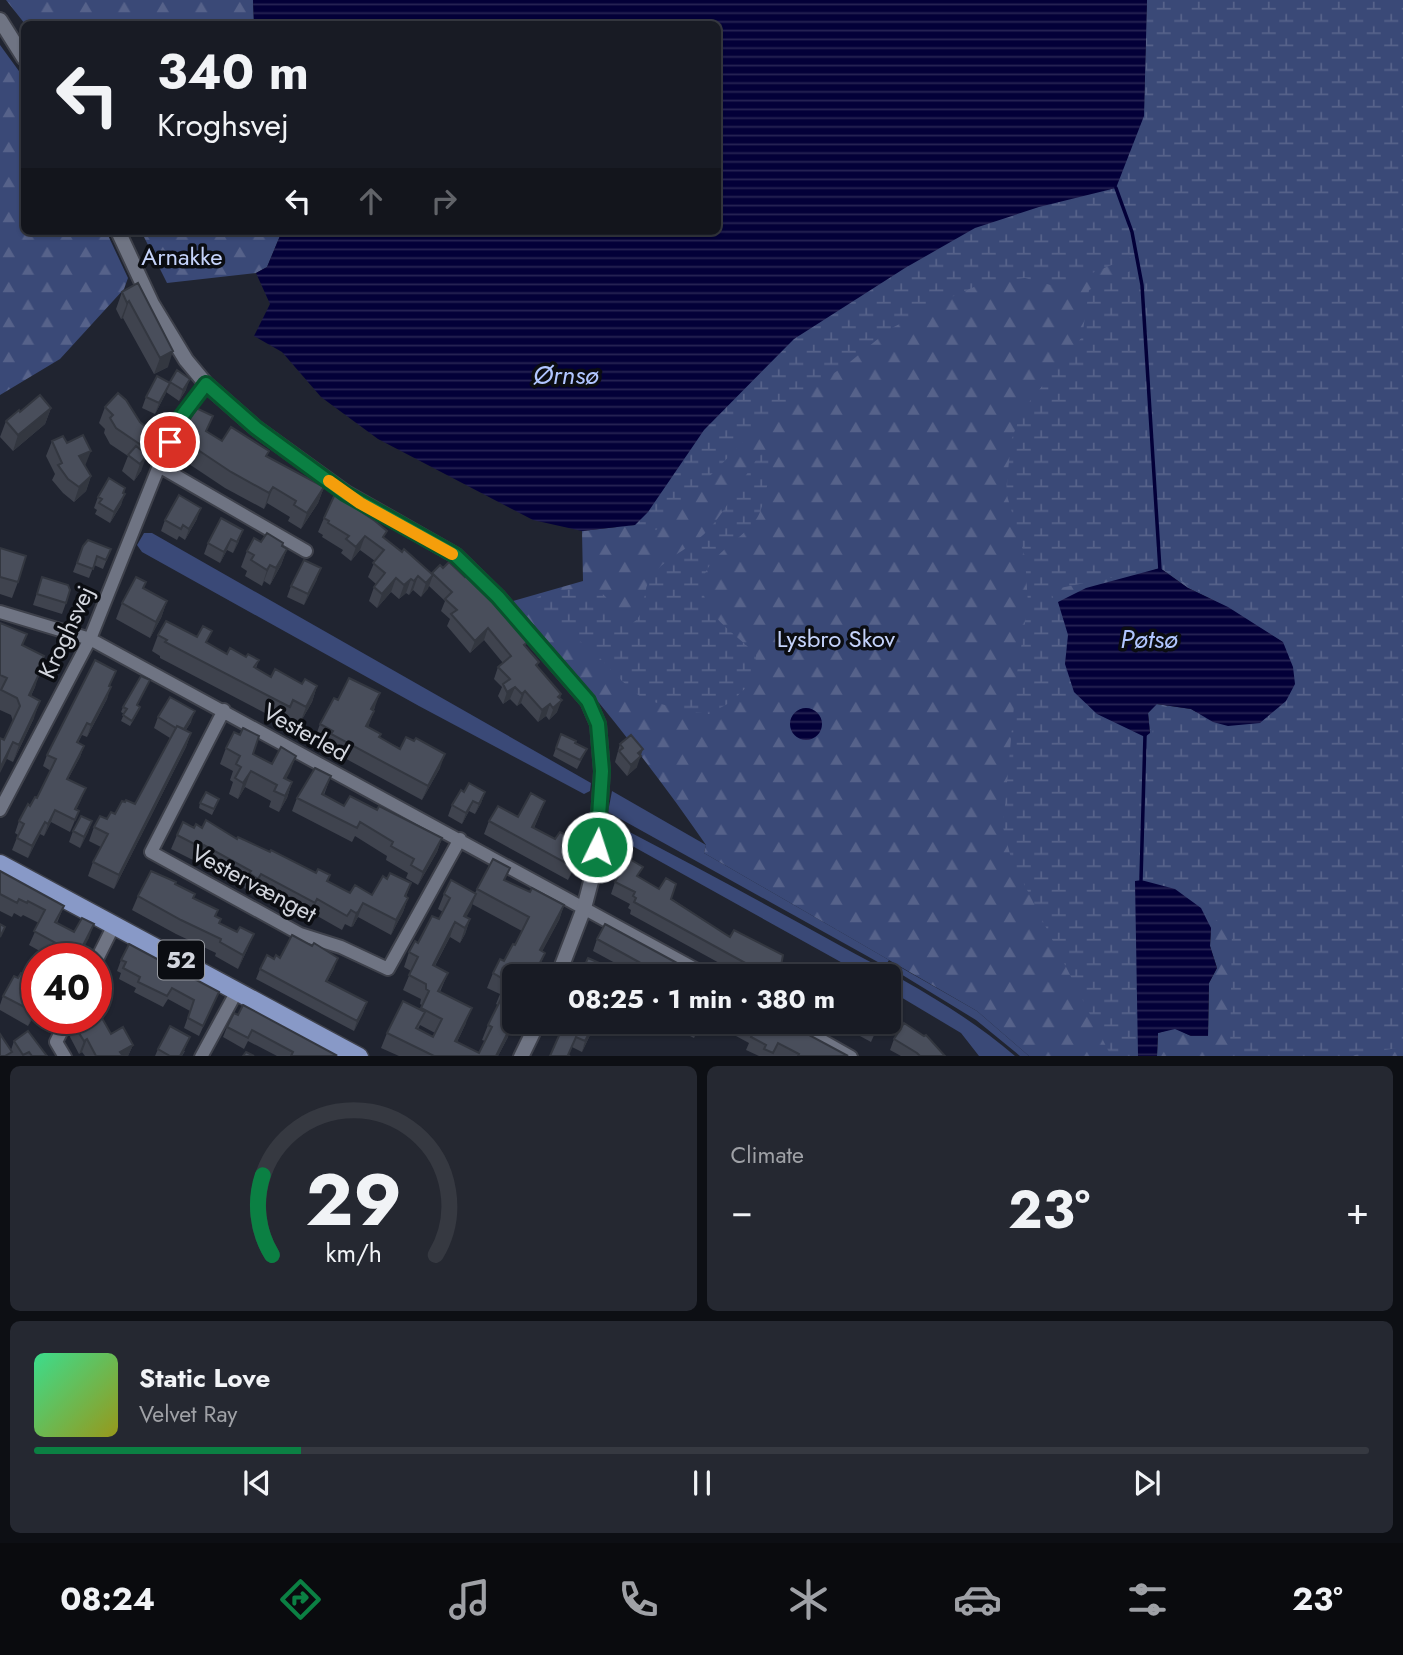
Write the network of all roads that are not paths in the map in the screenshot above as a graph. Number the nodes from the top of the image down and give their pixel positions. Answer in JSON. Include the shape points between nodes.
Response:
{"nodes":[{"id":1,"x":0,"y":20,"type":"edge"},
{"id":2,"x":21,"y":53,"type":"edge"},
{"id":3,"x":120,"y":235,"type":"edge"},
{"id":4,"x":206,"y":384,"type":"junction"},
{"id":5,"x":159,"y":466,"type":"junction"},
{"id":6,"x":306,"y":551,"type":"dead end"},
{"id":7,"x":0,"y":612,"type":"edge"},
{"id":8,"x":90,"y":639,"type":"junction"},
{"id":9,"x":223,"y":710,"type":"junction"},
{"id":10,"x":0,"y":810,"type":"edge"},
{"id":11,"x":460,"y":839,"type":"junction"},
{"id":12,"x":0,"y":864,"type":"edge"},
{"id":13,"x":584,"y":908,"type":"junction"},
{"id":14,"x":114,"y":925,"type":"junction"},
{"id":15,"x":105,"y":943,"type":"edge"},
{"id":16,"x":563,"y":964,"type":"edge"},
{"id":17,"x":686,"y":964,"type":"edge"},
{"id":18,"x":237,"y":991,"type":"junction"},
{"id":19,"x":60,"y":1034,"type":"edge"},
{"id":20,"x":532,"y":1034,"type":"edge"},
{"id":21,"x":811,"y":1034,"type":"edge"},
{"id":22,"x":65,"y":1056,"type":"edge"},
{"id":23,"x":201,"y":1056,"type":"edge"},
{"id":24,"x":357,"y":1056,"type":"edge"},
{"id":25,"x":522,"y":1056,"type":"edge"},
{"id":26,"x":851,"y":1056,"type":"edge"}],
"edges":[{"from":1,"to":2,"type":"street"},
{"from":3,"to":4,"type":"street","via":[[152,304]]},
{"from":4,"to":5,"type":"street","name":"Kroghsvej","via":[[181,417]]},
{"from":4,"to":13,"type":"street","via":[[256,428],[346,494],[455,555],[498,597],[588,701],[598,724],[602,771],[593,874]]},
{"from":5,"to":6,"type":"street"},
{"from":5,"to":8,"type":"street","name":"Kroghsvej"},
{"from":7,"to":8,"type":"street","name":"Vesterled"},
{"from":8,"to":9,"type":"street","name":"Vesterled"},
{"from":8,"to":10,"type":"street","name":"Kroghsvej"},
{"from":9,"to":11,"type":"street","name":"Vesterled"},
{"from":9,"to":11,"type":"street","name":"Vestervænget","via":[[151,852],[300,934],[388,969]]},
{"from":11,"to":13,"type":"street","name":"Vesterled"},
{"from":12,"to":14,"type":"main road","number":"52"},
{"from":13,"to":16,"type":"street"},
{"from":13,"to":17,"type":"street","name":"Vesterled"},
{"from":14,"to":15,"type":"street"},
{"from":14,"to":18,"type":"main road","number":"52"},
{"from":18,"to":23,"type":"street"},
{"from":18,"to":24,"type":"main road","number":"52"},
{"from":19,"to":22,"type":"street","via":[[56,1042]]},
{"from":20,"to":25,"type":"street"},
{"from":21,"to":26,"type":"street"}]}
